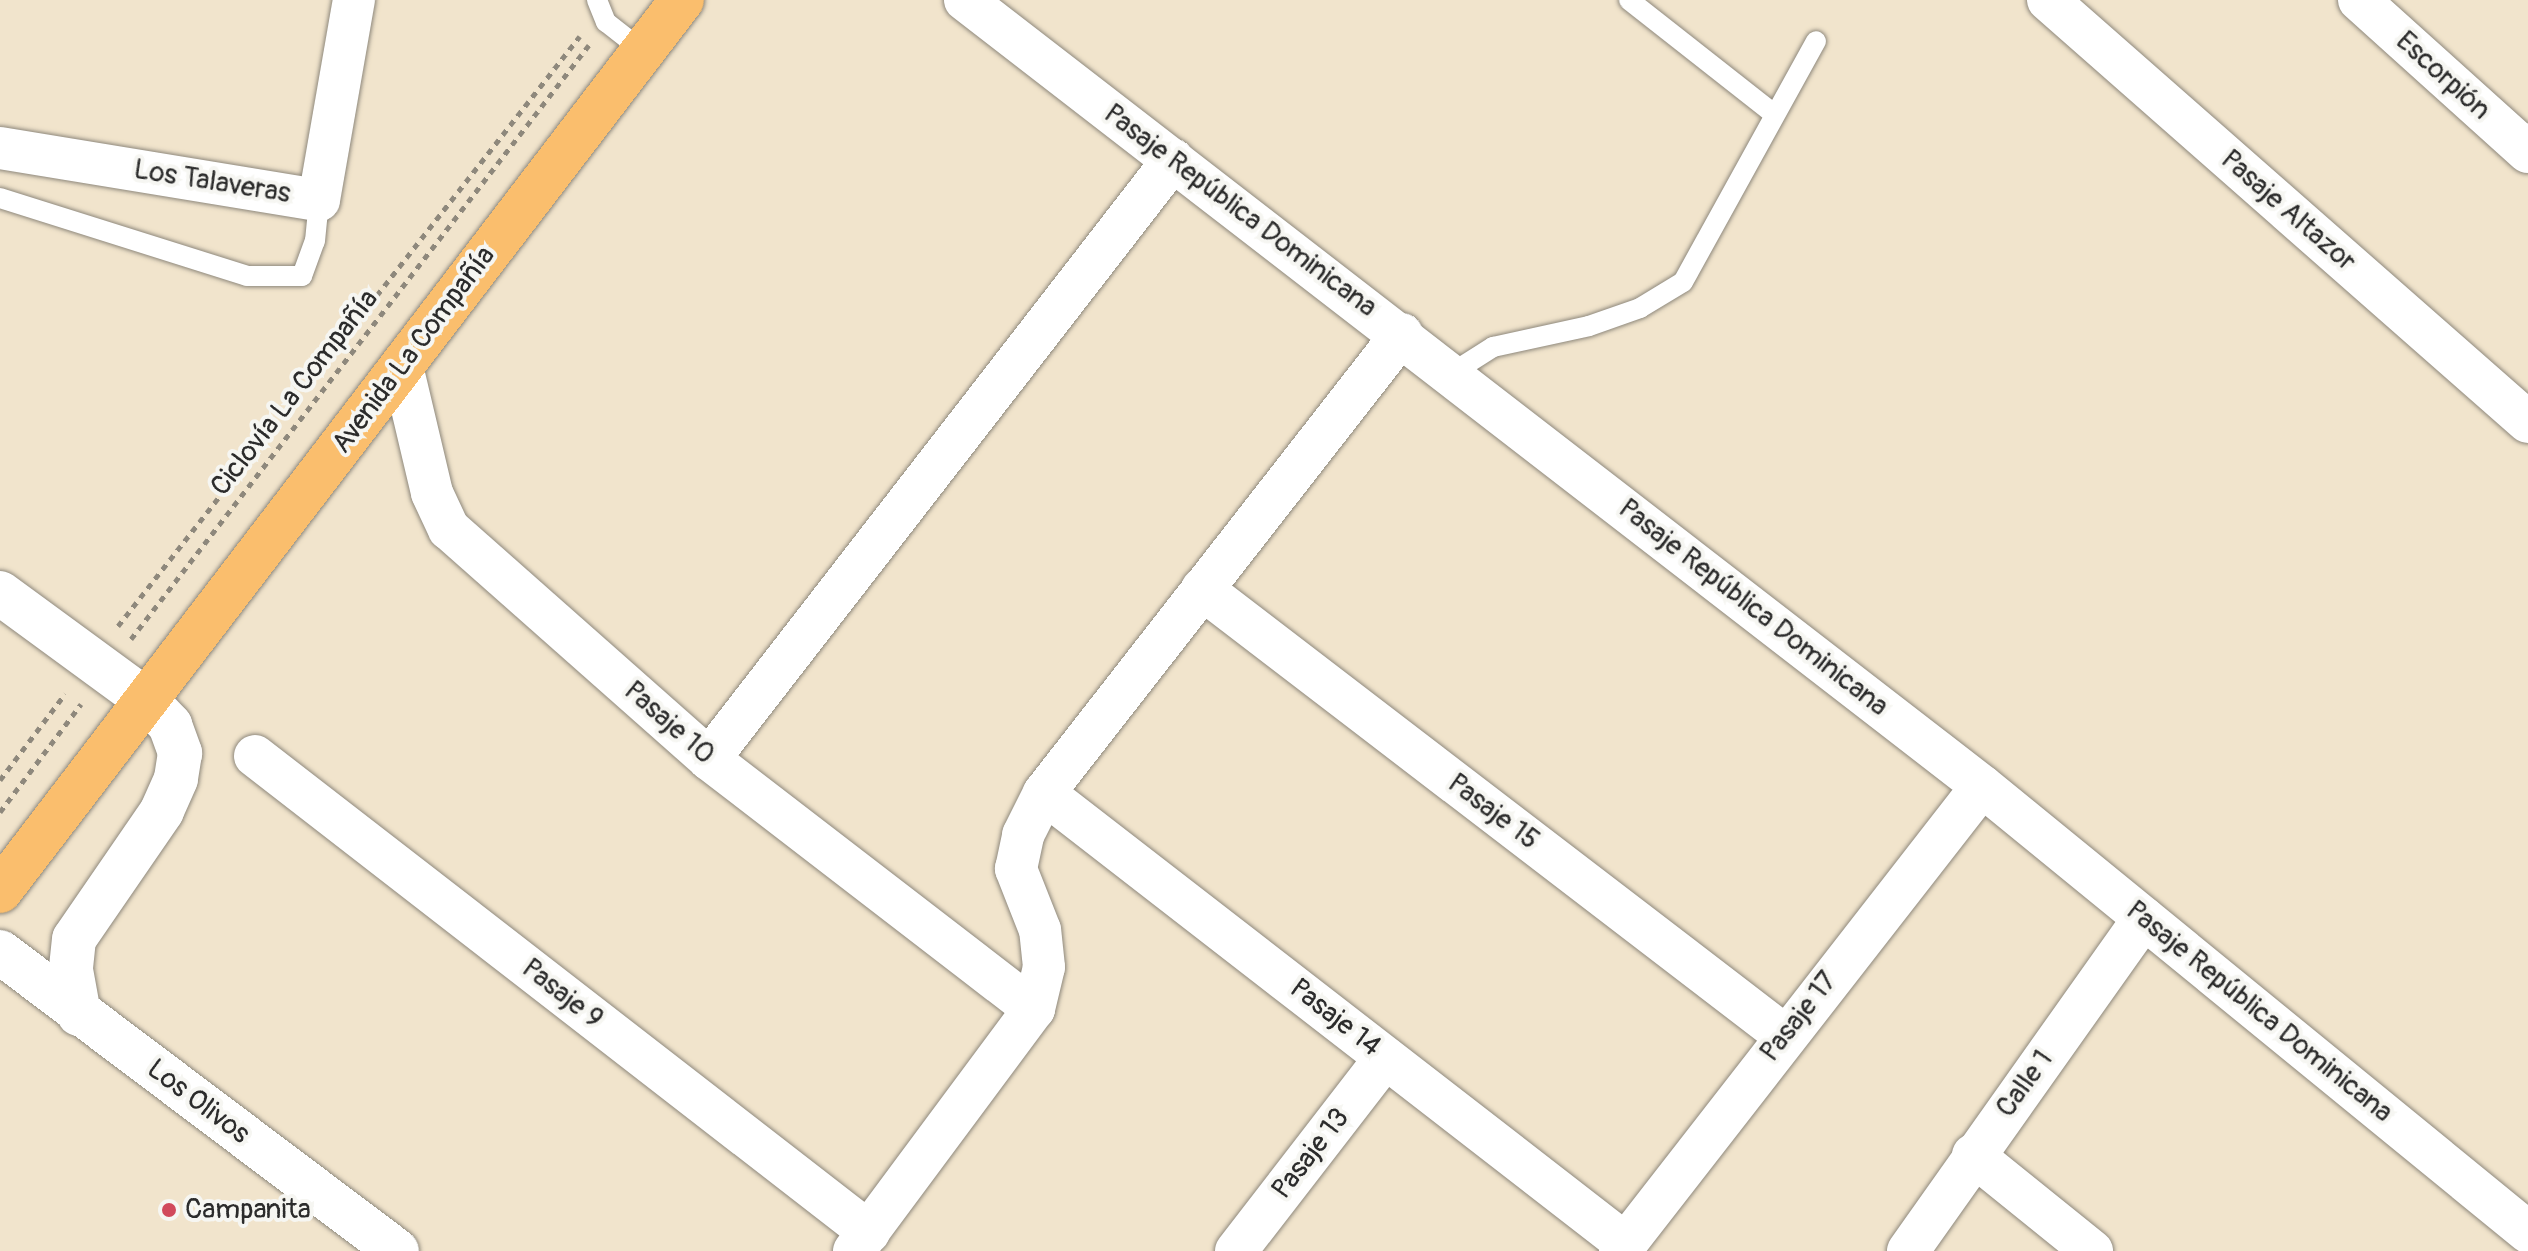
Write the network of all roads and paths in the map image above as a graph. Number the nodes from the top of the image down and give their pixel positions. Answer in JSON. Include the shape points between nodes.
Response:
{"nodes":[{"id":1,"x":354,"y":0,"type":"edge"},
{"id":2,"x":682,"y":0,"type":"edge"},
{"id":3,"x":965,"y":0,"type":"edge"},
{"id":4,"x":1629,"y":0,"type":"edge"},
{"id":5,"x":2048,"y":0,"type":"edge"},
{"id":6,"x":2359,"y":0,"type":"edge"},
{"id":7,"x":600,"y":12,"type":"edge"},
{"id":8,"x":1816,"y":41,"type":"dead end"},
{"id":9,"x":643,"y":51,"type":"junction"},
{"id":10,"x":1774,"y":114,"type":"junction"},
{"id":11,"x":0,"y":148,"type":"edge"},
{"id":12,"x":2528,"y":152,"type":"edge"},
{"id":13,"x":1173,"y":160,"type":"junction"},
{"id":14,"x":0,"y":198,"type":"edge"},
{"id":15,"x":319,"y":200,"type":"junction"},
{"id":16,"x":1402,"y":334,"type":"junction"},
{"id":17,"x":402,"y":366,"type":"junction"},
{"id":18,"x":1452,"y":373,"type":"junction"},
{"id":19,"x":2528,"y":422,"type":"edge"},
{"id":20,"x":1202,"y":589,"type":"junction"},
{"id":21,"x":0,"y":593,"type":"edge"},
{"id":22,"x":98,"y":667,"type":"junction"},
{"id":23,"x":146,"y":700,"type":"junction"},
{"id":24,"x":255,"y":756,"type":"dead end"},
{"id":25,"x":709,"y":759,"type":"junction"},
{"id":26,"x":0,"y":780,"type":"edge"},
{"id":27,"x":1982,"y":786,"type":"junction"},
{"id":28,"x":1044,"y":793,"type":"junction"},
{"id":29,"x":0,"y":812,"type":"edge"},
{"id":30,"x":0,"y":891,"type":"edge"},
{"id":31,"x":2144,"y":918,"type":"junction"},
{"id":32,"x":0,"y":952,"type":"edge"},
{"id":33,"x":1034,"y":1009,"type":"junction"},
{"id":34,"x":79,"y":1014,"type":"junction"},
{"id":35,"x":1784,"y":1035,"type":"junction"},
{"id":36,"x":1385,"y":1058,"type":"junction"},
{"id":37,"x":1973,"y":1155,"type":"junction"},
{"id":38,"x":2528,"y":1232,"type":"edge"},
{"id":39,"x":862,"y":1241,"type":"edge"},
{"id":40,"x":1623,"y":1247,"type":"edge"},
{"id":41,"x":397,"y":1251,"type":"edge"},
{"id":42,"x":1236,"y":1251,"type":"edge"},
{"id":43,"x":1908,"y":1251,"type":"edge"},
{"id":44,"x":2092,"y":1251,"type":"edge"}],
"edges":[{"from":1,"to":15,"type":"street","name":"Los Talaveras"},
{"from":2,"to":9,"type":"main road","name":"Avenida La Compañía"},
{"from":3,"to":13,"type":"street","name":"Pasaje República Dominicana"},
{"from":4,"to":10,"type":"lane"},
{"from":5,"to":19,"type":"street","name":"Pasaje Altazor"},
{"from":6,"to":12,"type":"street","name":"Escorpión"},
{"from":7,"to":9,"type":"lane"},
{"from":7,"to":22,"type":"path"},
{"from":7,"to":22,"type":"path","name":"Ciclovía La Compañía"},
{"from":8,"to":10,"type":"lane"},
{"from":9,"to":17,"type":"main road","name":"Avenida La Compañía"},
{"from":10,"to":18,"type":"lane","via":[[1683,282],[1640,308],[1589,326],[1493,347]]},
{"from":11,"to":15,"type":"street","name":"Los Talaveras"},
{"from":13,"to":16,"type":"street","name":"Pasaje República Dominicana"},
{"from":13,"to":25,"type":"street"},
{"from":14,"to":15,"type":"lane","via":[[247,276],[302,276],[315,241]]},
{"from":16,"to":18,"type":"street","name":"Pasaje República Dominicana"},
{"from":16,"to":20,"type":"street"},
{"from":17,"to":23,"type":"main road","name":"Avenida La Compañía"},
{"from":17,"to":25,"type":"street","name":"Pasaje 10","via":[[432,493],[449,529]]},
{"from":18,"to":27,"type":"street","name":"Pasaje República Dominicana"},
{"from":20,"to":28,"type":"street"},
{"from":20,"to":35,"type":"street","name":"Pasaje 15"},
{"from":21,"to":22,"type":"street"},
{"from":22,"to":23,"type":"street"},
{"from":22,"to":26,"type":"path"},
{"from":22,"to":29,"type":"path","name":"Ciclovía La Compañía"},
{"from":23,"to":30,"type":"main road","name":"Avenida La Compañía"},
{"from":23,"to":34,"type":"street","via":[[170,725],[180,753],[176,779],[135,857],[89,912],[74,939],[71,970]]},
{"from":24,"to":39,"type":"street","name":"Pasaje 9"},
{"from":25,"to":33,"type":"street","name":"Pasaje 10"},
{"from":27,"to":31,"type":"street","name":"Pasaje República Dominicana"},
{"from":27,"to":35,"type":"street","name":"Pasaje 17"},
{"from":28,"to":33,"type":"street","via":[[1023,835],[1016,869],[1040,930],[1044,967]]},
{"from":28,"to":36,"type":"street","name":"Pasaje 14"},
{"from":31,"to":37,"type":"street","name":"Calle 1"},
{"from":31,"to":38,"type":"street","name":"Pasaje República Dominicana"},
{"from":32,"to":34,"type":"street","name":"Los Olivos"},
{"from":33,"to":39,"type":"street"},
{"from":34,"to":41,"type":"street","name":"Los Olivos"},
{"from":35,"to":40,"type":"street","name":"Pasaje 17"},
{"from":36,"to":40,"type":"street","name":"Pasaje 14"},
{"from":36,"to":42,"type":"street","name":"Pasaje 13"},
{"from":37,"to":43,"type":"street","name":"Calle 1"},
{"from":37,"to":44,"type":"street"}]}
